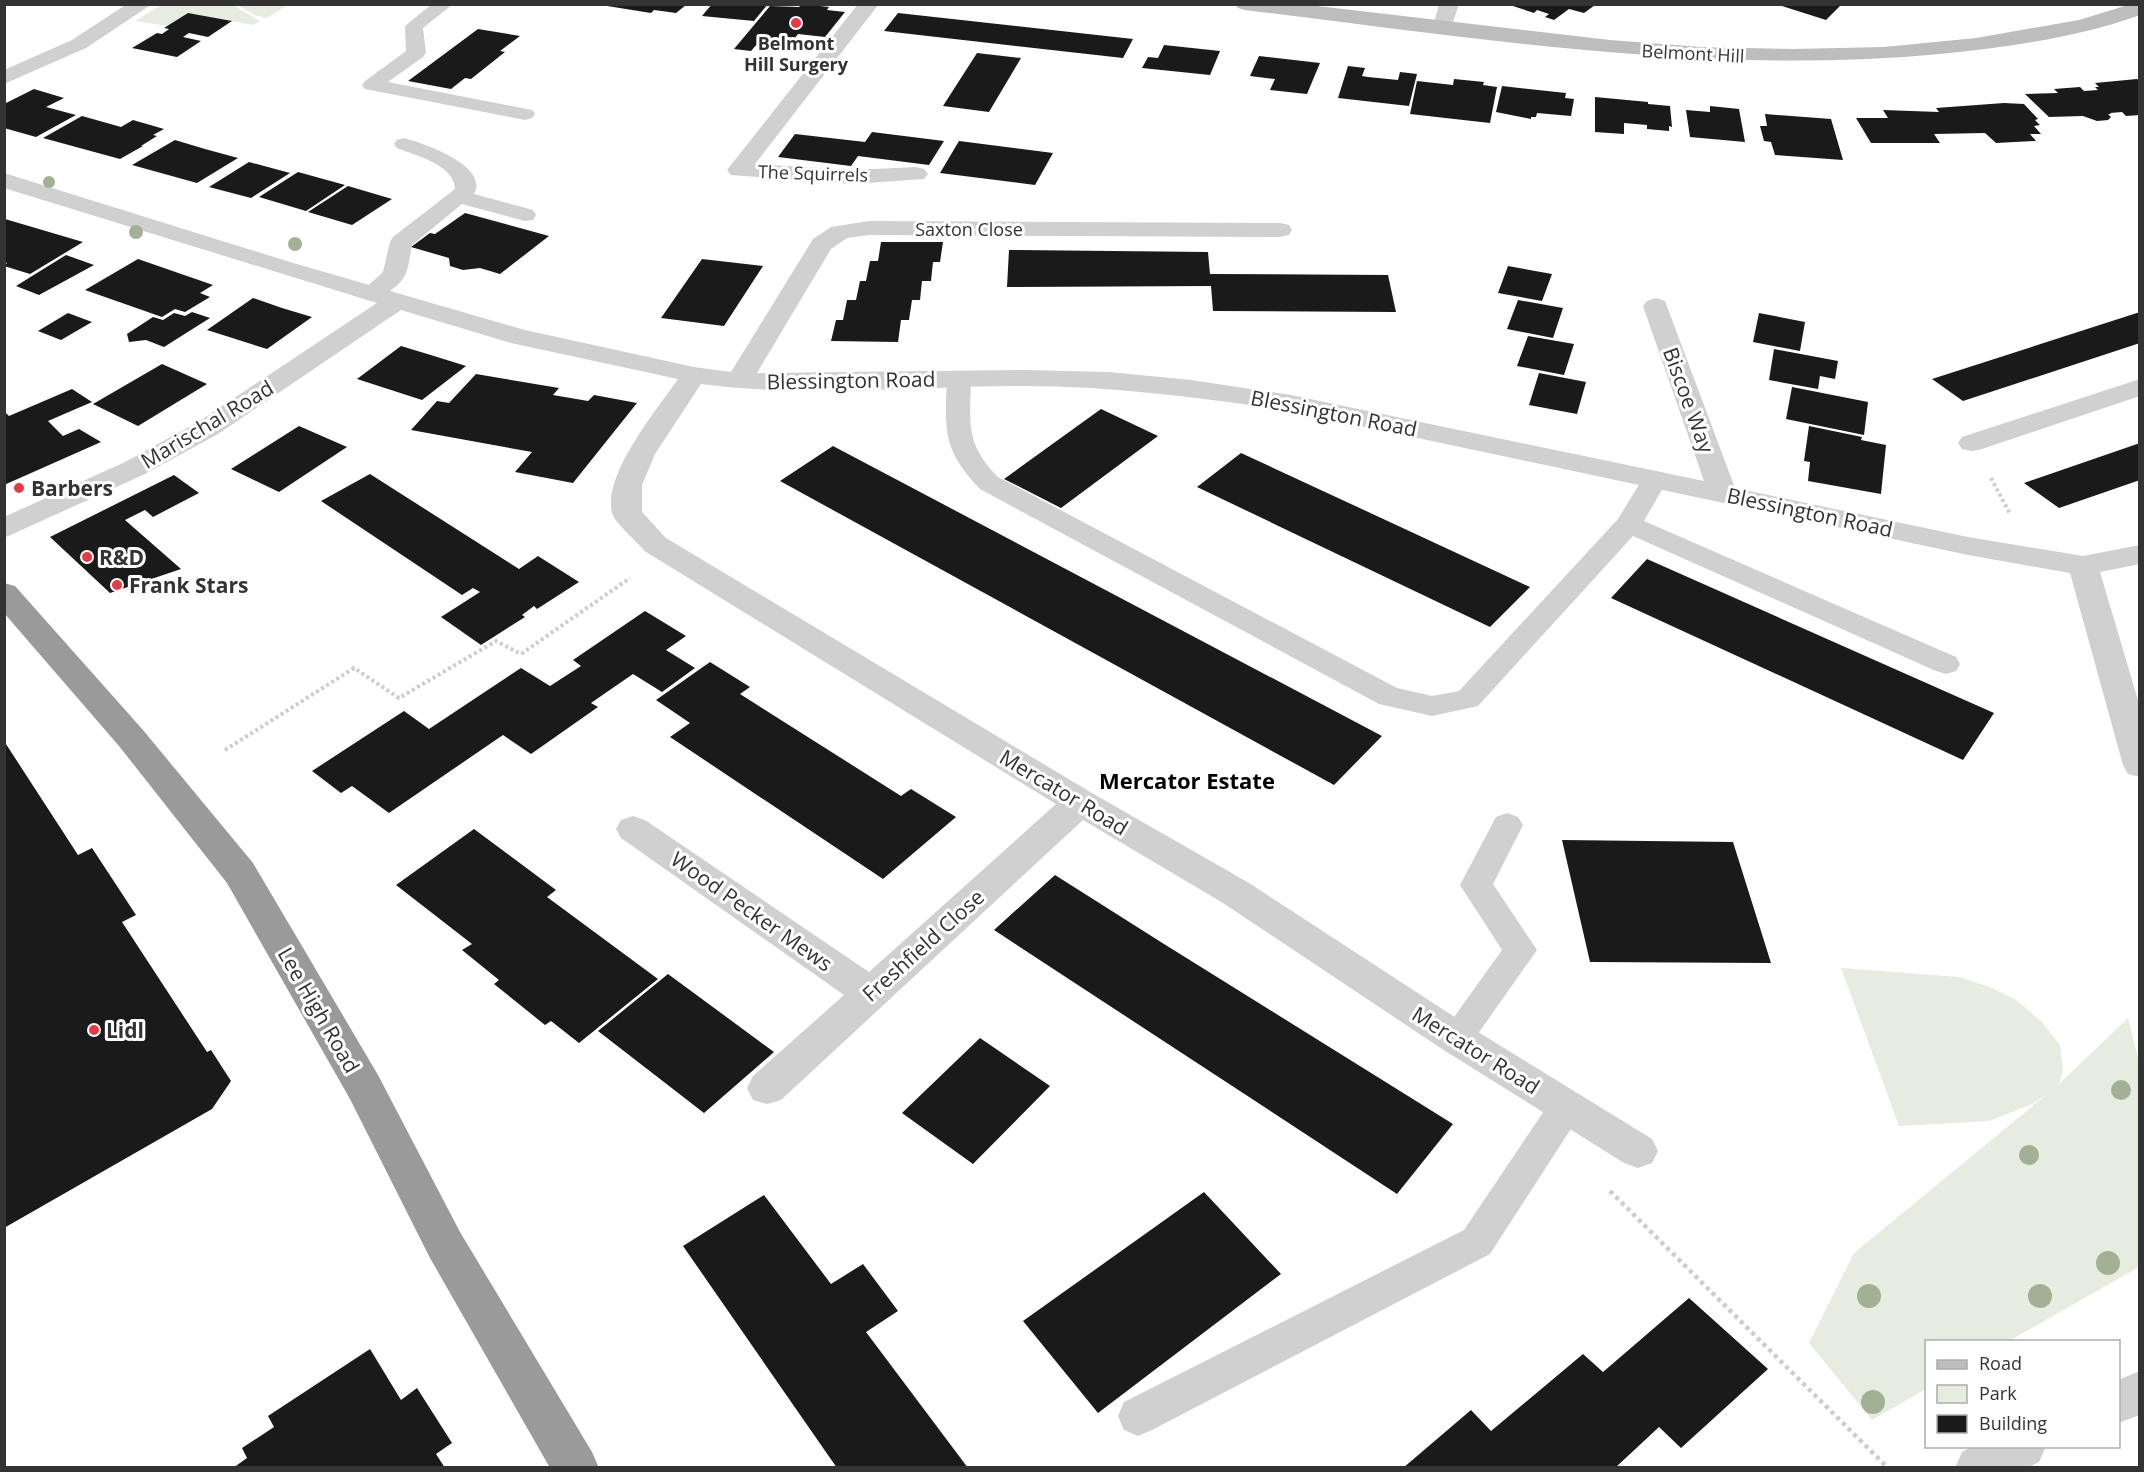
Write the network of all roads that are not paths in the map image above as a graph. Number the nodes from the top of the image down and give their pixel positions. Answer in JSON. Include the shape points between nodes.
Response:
{"nodes":[{"id":1,"x":142,"y":4,"type":"edge"},
{"id":2,"x":444,"y":4,"type":"edge"},
{"id":3,"x":869,"y":4,"type":"edge"},
{"id":4,"x":1245,"y":4,"type":"edge"},
{"id":5,"x":1449,"y":4,"type":"edge"},
{"id":6,"x":2139,"y":8,"type":"edge"},
{"id":7,"x":1443,"y":27,"type":"junction"},
{"id":8,"x":4,"y":78,"type":"edge"},
{"id":9,"x":525,"y":114,"type":"dead end"},
{"id":10,"x":404,"y":144,"type":"dead end"},
{"id":11,"x":916,"y":174,"type":"dead end"},
{"id":12,"x":4,"y":180,"type":"edge"},
{"id":13,"x":460,"y":197,"type":"junction"},
{"id":14,"x":525,"y":215,"type":"dead end"},
{"id":15,"x":1280,"y":230,"type":"dead end"},
{"id":16,"x":372,"y":292,"type":"junction"},
{"id":17,"x":399,"y":300,"type":"junction"},
{"id":18,"x":1656,"y":306,"type":"dead end"},
{"id":19,"x":694,"y":375,"type":"junction"},
{"id":20,"x":959,"y":379,"type":"junction"},
{"id":21,"x":739,"y":381,"type":"junction"},
{"id":22,"x":2139,"y":387,"type":"edge"},
{"id":23,"x":1972,"y":443,"type":"road end"},
{"id":24,"x":1655,"y":479,"type":"junction"},
{"id":25,"x":1723,"y":494,"type":"junction"},
{"id":26,"x":1629,"y":524,"type":"junction"},
{"id":27,"x":4,"y":529,"type":"edge"},
{"id":28,"x":2139,"y":554,"type":"edge"},
{"id":29,"x":2083,"y":566,"type":"junction"},
{"id":30,"x":4,"y":593,"type":"edge"},
{"id":31,"x":1946,"y":664,"type":"dead end"},
{"id":32,"x":2139,"y":765,"type":"edge"},
{"id":33,"x":1080,"y":802,"type":"junction"},
{"id":34,"x":1507,"y":825,"type":"dead end"},
{"id":35,"x":633,"y":829,"type":"dead end"},
{"id":36,"x":870,"y":993,"type":"junction"},
{"id":37,"x":1456,"y":1038,"type":"junction"},
{"id":38,"x":766,"y":1088,"type":"dead end"},
{"id":39,"x":1567,"y":1107,"type":"junction"},
{"id":40,"x":1638,"y":1151,"type":"road end"},
{"id":41,"x":2139,"y":1392,"type":"edge"},
{"id":42,"x":2120,"y":1401,"type":"edge"},
{"id":43,"x":1138,"y":1416,"type":"dead end"},
{"id":44,"x":2019,"y":1448,"type":"edge"},
{"id":45,"x":576,"y":1467,"type":"edge"},
{"id":46,"x":1978,"y":1467,"type":"edge"}],
"edges":[{"from":1,"to":8,"type":"street","via":[[79,44]]},
{"from":2,"to":9,"type":"lane","via":[[414,26],[416,53],[372,85]]},
{"from":3,"to":11,"type":"street","name":"The Squirrels","via":[[739,170],[853,177]]},
{"from":4,"to":7,"type":"main road","name":"Belmont Hill"},
{"from":5,"to":7,"type":"street"},
{"from":6,"to":7,"type":"main road","name":"Belmont Hill","via":[[2067,28],[2000,40],[1863,55],[1684,53],[1585,46]]},
{"from":10,"to":13,"type":"lane","via":[[454,166],[467,184]]},
{"from":12,"to":16,"type":"street"},
{"from":13,"to":14,"type":"lane"},
{"from":13,"to":16,"type":"lane","via":[[401,242],[394,276]]},
{"from":15,"to":21,"type":"street","name":"Saxton Close","via":[[868,228],[840,232],[822,244]]},
{"from":16,"to":17,"type":"street"},
{"from":17,"to":19,"type":"street","name":"Blessington Road","via":[[520,337]]},
{"from":17,"to":27,"type":"street","name":"Marischal Road","via":[[208,428],[135,468]]},
{"from":18,"to":25,"type":"street","name":"Biscoe Way"},
{"from":19,"to":21,"type":"street","name":"Blessington Road"},
{"from":19,"to":33,"type":"street","name":"Mercator Road","via":[[641,454],[628,485],[627,514],[656,545]]},
{"from":20,"to":21,"type":"street","name":"Blessington Road"},
{"from":20,"to":24,"type":"street","name":"Blessington Road","via":[[1109,380],[1191,388],[1291,403]]},
{"from":20,"to":26,"type":"lane","via":[[960,446],[972,467],[989,483],[1389,697],[1421,704],[1432,706],[1468,699]]},
{"from":22,"to":23,"type":"street"},
{"from":24,"to":25,"type":"street","name":"Blessington Road"},
{"from":24,"to":26,"type":"lane"},
{"from":25,"to":29,"type":"street","name":"Blessington Road"},
{"from":26,"to":31,"type":"lane"},
{"from":28,"to":29,"type":"street","name":"Blessington Road"},
{"from":29,"to":32,"type":"street"},
{"from":30,"to":45,"type":"highway","name":"Lee High Road","via":[[131,738],[240,873],[364,1088],[445,1245]]},
{"from":33,"to":36,"type":"street","name":"Freshfield Close"},
{"from":33,"to":37,"type":"street","name":"Mercator Road","via":[[1236,893]]},
{"from":34,"to":37,"type":"lane","via":[[1476,885],[1520,950]]},
{"from":35,"to":36,"type":"street","name":"Wood Pecker Mews"},
{"from":36,"to":38,"type":"street","name":"Freshfield Close"},
{"from":37,"to":39,"type":"street","name":"Mercator Road"},
{"from":39,"to":40,"type":"street","name":"Mercator Road"},
{"from":39,"to":43,"type":"lane","via":[[1477,1242]]},
{"from":41,"to":42,"type":"street"},
{"from":44,"to":46,"type":"street"}]}
